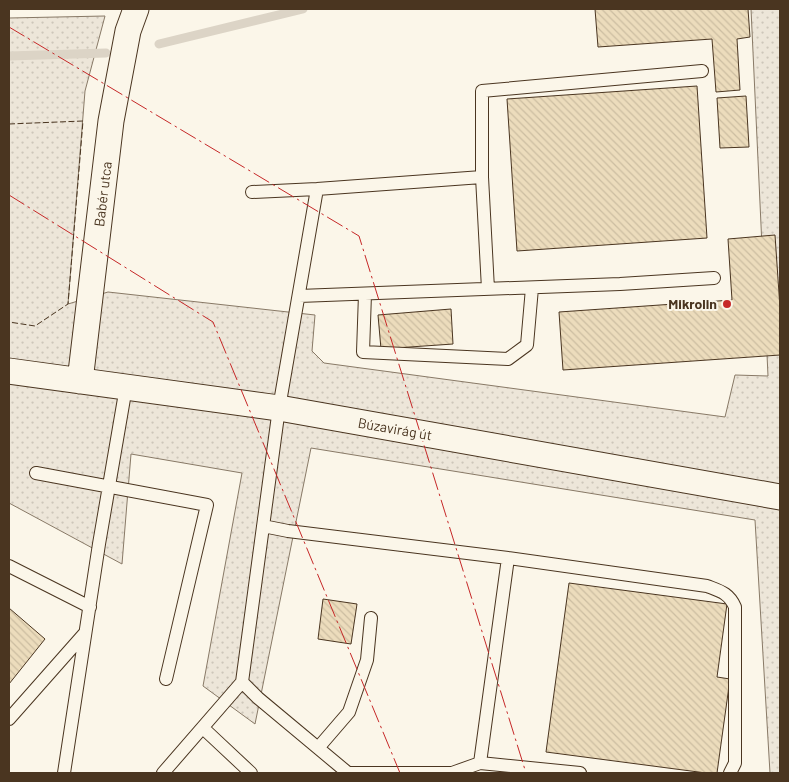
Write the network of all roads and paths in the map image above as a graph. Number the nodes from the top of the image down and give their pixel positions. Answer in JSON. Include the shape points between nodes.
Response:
{"nodes":[{"id":1,"x":136,"y":9,"type":"edge"},
{"id":2,"x":702,"y":71,"type":"dead end"},
{"id":3,"x":482,"y":177,"type":"junction"},
{"id":4,"x":317,"y":189,"type":"junction"},
{"id":5,"x":252,"y":192,"type":"dead end"},
{"id":6,"x":714,"y":278,"type":"dead end"},
{"id":7,"x":532,"y":288,"type":"junction"},
{"id":8,"x":488,"y":289,"type":"junction"},
{"id":9,"x":365,"y":294,"type":"junction"},
{"id":10,"x":299,"y":296,"type":"junction"},
{"id":11,"x":9,"y":371,"type":"edge"},
{"id":12,"x":80,"y":381,"type":"junction"},
{"id":13,"x":126,"y":387,"type":"junction"},
{"id":14,"x":279,"y":408,"type":"junction"},
{"id":15,"x":36,"y":473,"type":"dead end"},
{"id":16,"x":109,"y":488,"type":"junction"},
{"id":17,"x":780,"y":497,"type":"edge"},
{"id":18,"x":263,"y":526,"type":"junction"},
{"id":19,"x":508,"y":558,"type":"junction"},
{"id":20,"x":9,"y":566,"type":"edge"},
{"id":21,"x":90,"y":606,"type":"junction"},
{"id":22,"x":371,"y":618,"type":"dead end"},
{"id":23,"x":86,"y":632,"type":"junction"},
{"id":24,"x":166,"y":680,"type":"dead end"},
{"id":25,"x":242,"y":682,"type":"junction"},
{"id":26,"x":9,"y":719,"type":"edge"},
{"id":27,"x":203,"y":728,"type":"junction"},
{"id":28,"x":318,"y":748,"type":"junction"},
{"id":29,"x":480,"y":763,"type":"junction"},
{"id":30,"x":64,"y":773,"type":"edge"},
{"id":31,"x":162,"y":773,"type":"edge"},
{"id":32,"x":250,"y":773,"type":"edge"},
{"id":33,"x":348,"y":773,"type":"edge"},
{"id":34,"x":580,"y":773,"type":"edge"},
{"id":35,"x":730,"y":773,"type":"edge"}],
"edges":[{"from":1,"to":12,"type":"street","name":"Babér utca","via":[[128,30],[111,121]]},
{"from":2,"to":3,"type":"lane","via":[[482,91]]},
{"from":3,"to":4,"type":"lane"},
{"from":3,"to":8,"type":"lane"},
{"from":4,"to":5,"type":"lane"},
{"from":4,"to":10,"type":"lane"},
{"from":6,"to":7,"type":"lane"},
{"from":7,"to":8,"type":"lane"},
{"from":7,"to":9,"type":"lane","via":[[527,345],[508,359],[363,352]]},
{"from":8,"to":9,"type":"lane"},
{"from":9,"to":10,"type":"lane"},
{"from":10,"to":14,"type":"lane"},
{"from":11,"to":12,"type":"street","name":"Búzavirág út"},
{"from":12,"to":13,"type":"street","name":"Búzavirág út"},
{"from":13,"to":14,"type":"street","name":"Búzavirág út"},
{"from":13,"to":16,"type":"lane"},
{"from":14,"to":17,"type":"street","name":"Búzavirág út"},
{"from":14,"to":18,"type":"lane"},
{"from":15,"to":16,"type":"lane"},
{"from":16,"to":21,"type":"lane"},
{"from":16,"to":24,"type":"lane","via":[[207,505]]},
{"from":18,"to":19,"type":"lane"},
{"from":18,"to":25,"type":"lane"},
{"from":19,"to":29,"type":"lane"},
{"from":19,"to":35,"type":"lane","via":[[707,586],[731,598],[735,607],[735,762]]},
{"from":20,"to":21,"type":"lane"},
{"from":21,"to":23,"type":"lane"},
{"from":22,"to":28,"type":"lane","via":[[367,660],[350,712]]},
{"from":23,"to":26,"type":"lane"},
{"from":23,"to":30,"type":"lane"},
{"from":25,"to":27,"type":"lane"},
{"from":25,"to":28,"type":"lane"},
{"from":27,"to":31,"type":"lane"},
{"from":27,"to":32,"type":"lane"},
{"from":28,"to":33,"type":"lane"},
{"from":29,"to":33,"type":"lane","via":[[452,773]]},
{"from":29,"to":34,"type":"lane"}]}
